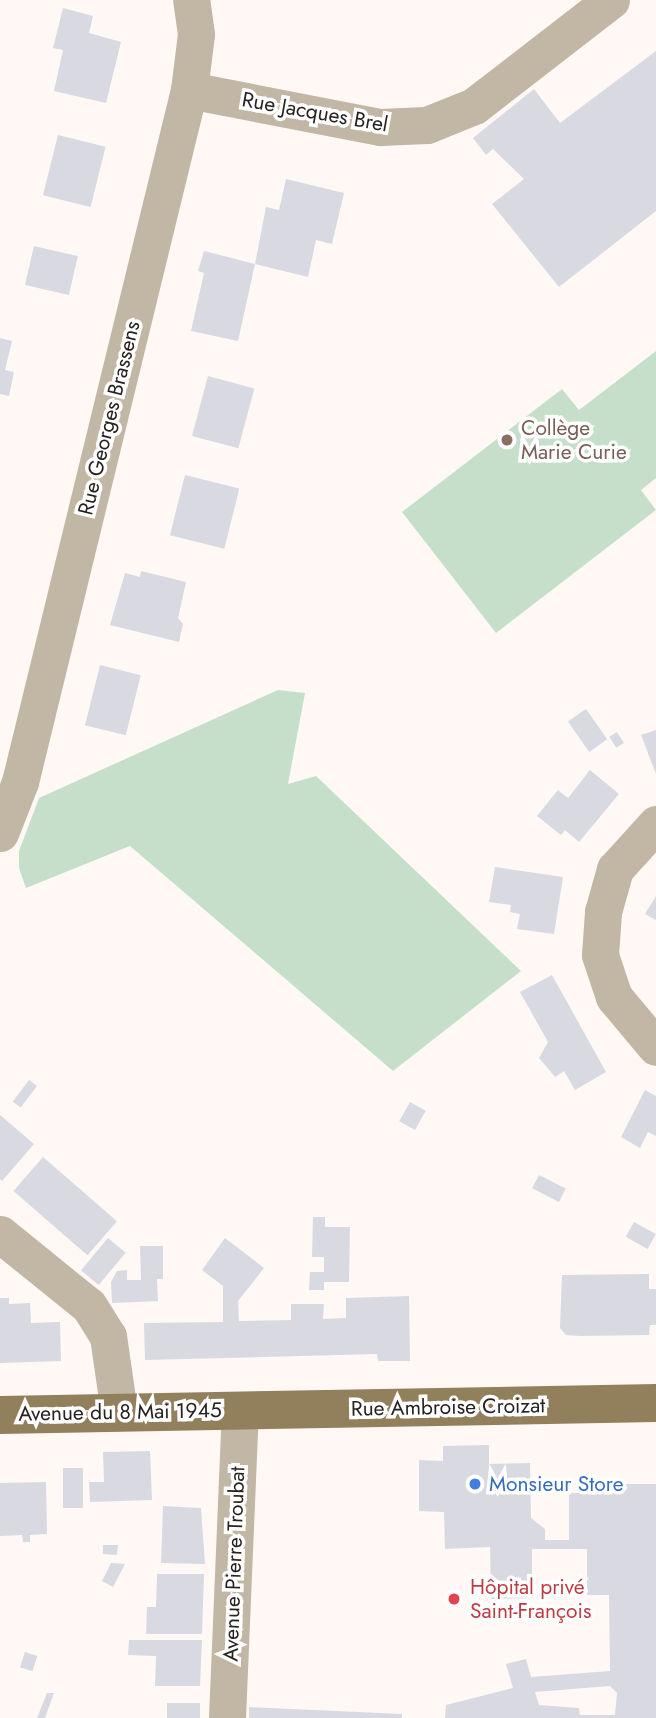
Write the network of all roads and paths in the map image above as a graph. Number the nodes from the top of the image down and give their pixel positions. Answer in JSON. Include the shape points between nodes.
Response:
{"nodes":[{"id":1,"x":191,"y":0,"type":"edge"},
{"id":2,"x":611,"y":0,"type":"edge"},
{"id":3,"x":189,"y":90,"type":"junction"},
{"id":4,"x":656,"y":824,"type":"edge"},
{"id":5,"x":0,"y":833,"type":"edge"},
{"id":6,"x":656,"y":1047,"type":"edge"},
{"id":7,"x":0,"y":1234,"type":"edge"},
{"id":8,"x":656,"y":1403,"type":"edge"},
{"id":9,"x":240,"y":1410,"type":"junction"},
{"id":10,"x":119,"y":1412,"type":"junction"},
{"id":11,"x":0,"y":1415,"type":"edge"},
{"id":12,"x":227,"y":1718,"type":"edge"}],
"edges":[{"from":1,"to":3,"type":"street","name":"Rue Georges Brassens","via":[[196,34]]},
{"from":2,"to":3,"type":"street","name":"Rue Jacques Brel","via":[[474,106],[427,125],[380,127]]},
{"from":3,"to":5,"type":"street","name":"Rue Georges Brassens","via":[[20,782]]},
{"from":4,"to":6,"type":"street","via":[[615,869],[603,912],[600,956],[614,997]]},
{"from":7,"to":10,"type":"street","via":[[89,1306],[108,1336]]},
{"from":8,"to":9,"type":"main road","name":"Rue Ambroise Croizat"},
{"from":9,"to":10,"type":"main road","name":"Avenue du 8 Mai 1945"},
{"from":9,"to":12,"type":"street","name":"Avenue Pierre Troubat"},
{"from":10,"to":11,"type":"main road","name":"Avenue du 8 Mai 1945"}]}
